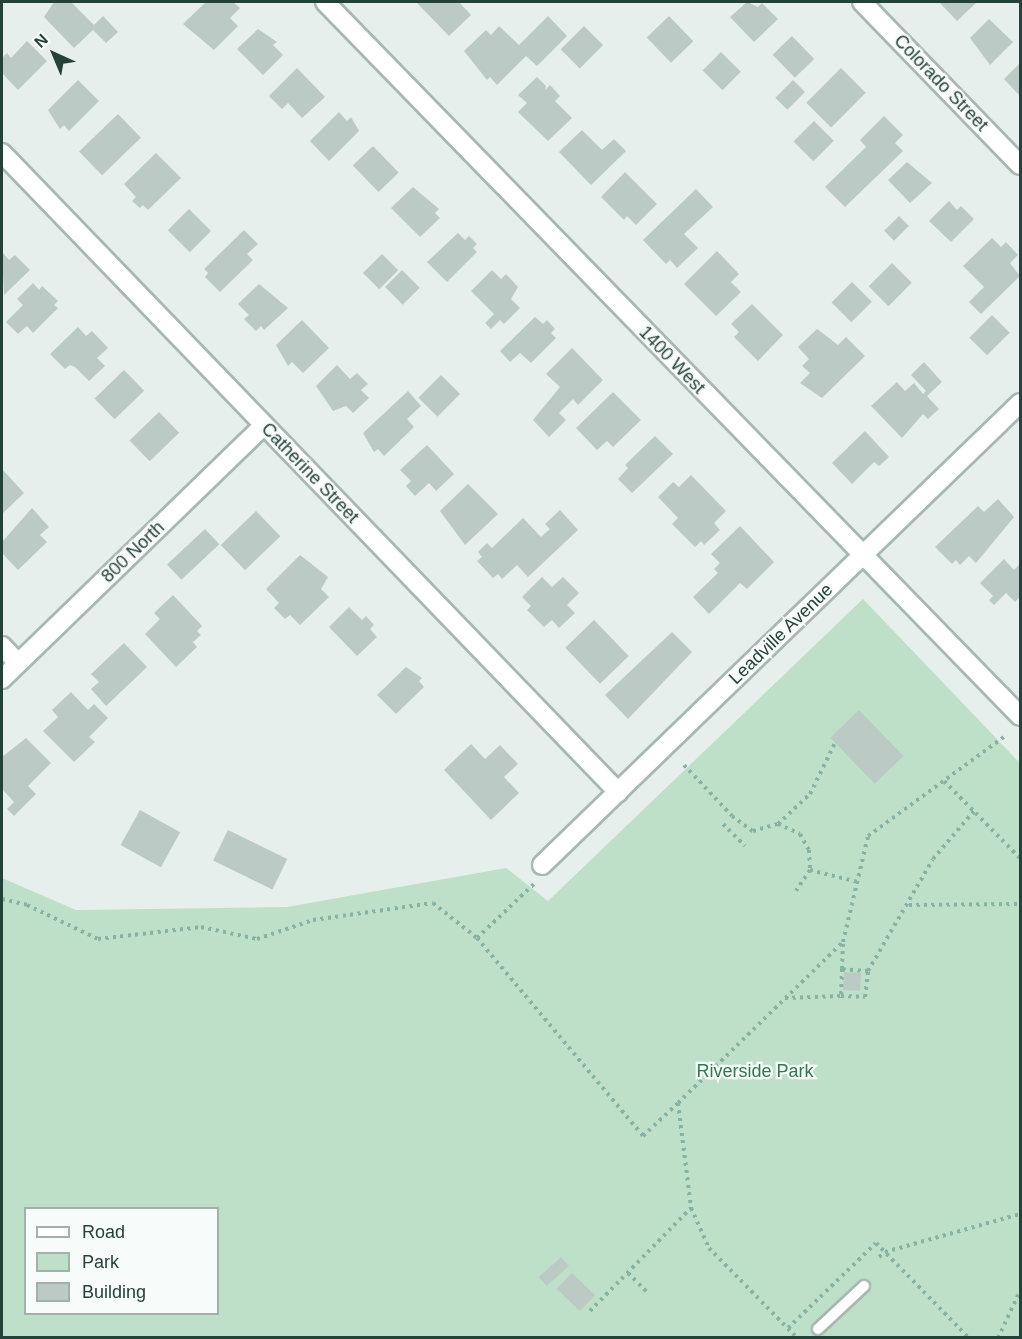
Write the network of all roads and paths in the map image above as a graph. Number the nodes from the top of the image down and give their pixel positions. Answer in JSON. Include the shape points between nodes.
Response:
{"nodes":[{"id":1,"x":325,"y":2,"type":"edge"},
{"id":2,"x":862,"y":2,"type":"edge"},
{"id":3,"x":2,"y":153,"type":"edge"},
{"id":4,"x":1020,"y":165,"type":"edge"},
{"id":5,"x":1020,"y":403,"type":"edge"},
{"id":6,"x":264,"y":425,"type":"junction"},
{"id":7,"x":862,"y":556,"type":"junction"},
{"id":8,"x":2,"y":646,"type":"edge"},
{"id":9,"x":18,"y":663,"type":"junction"},
{"id":10,"x":2,"y":679,"type":"edge"},
{"id":11,"x":1020,"y":716,"type":"edge"},
{"id":12,"x":1004,"y":737,"type":"dead end"},
{"id":13,"x":836,"y":743,"type":"dead end"},
{"id":14,"x":684,"y":765,"type":"dead end"},
{"id":15,"x":944,"y":781,"type":"junction"},
{"id":16,"x":618,"y":792,"type":"junction"},
{"id":17,"x":974,"y":811,"type":"junction"},
{"id":18,"x":723,"y":824,"type":"dead end"},
{"id":19,"x":778,"y":824,"type":"junction"},
{"id":20,"x":745,"y":846,"type":"dead end"},
{"id":21,"x":1020,"y":858,"type":"edge"},
{"id":22,"x":542,"y":865,"type":"dead end"},
{"id":23,"x":810,"y":870,"type":"junction"},
{"id":24,"x":858,"y":882,"type":"junction"},
{"id":25,"x":534,"y":884,"type":"dead end"},
{"id":26,"x":796,"y":891,"type":"dead end"},
{"id":27,"x":2,"y":899,"type":"edge"},
{"id":28,"x":1020,"y":904,"type":"edge"},
{"id":29,"x":909,"y":905,"type":"junction"},
{"id":30,"x":477,"y":938,"type":"junction"},
{"id":31,"x":843,"y":942,"type":"junction"},
{"id":32,"x":842,"y":969,"type":"junction"},
{"id":33,"x":868,"y":971,"type":"junction"},
{"id":34,"x":841,"y":996,"type":"junction"},
{"id":35,"x":785,"y":998,"type":"junction"},
{"id":36,"x":678,"y":1103,"type":"junction"},
{"id":37,"x":692,"y":1208,"type":"junction"},
{"id":38,"x":1020,"y":1214,"type":"edge"},
{"id":39,"x":879,"y":1257,"type":"dead end"},
{"id":40,"x":628,"y":1273,"type":"junction"},
{"id":41,"x":864,"y":1286,"type":"dead end"},
{"id":42,"x":1020,"y":1291,"type":"edge"},
{"id":43,"x":648,"y":1293,"type":"dead end"},
{"id":44,"x":590,"y":1311,"type":"dead end"},
{"id":45,"x":818,"y":1329,"type":"dead end"},
{"id":46,"x":796,"y":1338,"type":"edge"},
{"id":47,"x":998,"y":1338,"type":"edge"}],
"edges":[{"from":1,"to":7,"type":"street","name":"1400 West"},
{"from":2,"to":4,"type":"street","name":"Colorado Street"},
{"from":3,"to":6,"type":"street","name":"Catherine Street"},
{"from":5,"to":7,"type":"street","name":"Leadville Avenue"},
{"from":6,"to":9,"type":"street","name":"800 North"},
{"from":6,"to":16,"type":"street","name":"Catherine Street"},
{"from":7,"to":11,"type":"street","name":"1400 West"},
{"from":7,"to":16,"type":"street","name":"Leadville Avenue"},
{"from":8,"to":9,"type":"street"},
{"from":9,"to":10,"type":"street","name":"800 North"},
{"from":12,"to":15,"type":"path"},
{"from":13,"to":19,"type":"path","via":[[810,794]]},
{"from":14,"to":19,"type":"path","via":[[747,828],[753,831]]},
{"from":15,"to":17,"type":"path"},
{"from":15,"to":24,"type":"path","via":[[868,836]]},
{"from":16,"to":22,"type":"street","name":"Leadville Avenue"},
{"from":17,"to":21,"type":"path"},
{"from":17,"to":29,"type":"path","via":[[933,859]]},
{"from":18,"to":20,"type":"path"},
{"from":19,"to":23,"type":"path","via":[[800,834],[809,850]]},
{"from":23,"to":24,"type":"path"},
{"from":23,"to":26,"type":"path"},
{"from":24,"to":31,"type":"path"},
{"from":25,"to":30,"type":"path"},
{"from":27,"to":30,"type":"path","via":[[27,905],[98,939],[201,927],[257,939],[313,920],[433,903]]},
{"from":28,"to":29,"type":"path"},
{"from":29,"to":33,"type":"path"},
{"from":30,"to":36,"type":"path","via":[[643,1136]]},
{"from":31,"to":32,"type":"path"},
{"from":31,"to":35,"type":"path"},
{"from":32,"to":33,"type":"path"},
{"from":32,"to":34,"type":"path"},
{"from":33,"to":34,"type":"path","via":[[865,997]]},
{"from":34,"to":35,"type":"path"},
{"from":35,"to":36,"type":"path"},
{"from":36,"to":37,"type":"path"},
{"from":37,"to":40,"type":"path"},
{"from":37,"to":46,"type":"path","via":[[709,1248]]},
{"from":38,"to":39,"type":"path","via":[[885,1252]]},
{"from":40,"to":43,"type":"path"},
{"from":40,"to":44,"type":"path"},
{"from":41,"to":45,"type":"lane"},
{"from":42,"to":47,"type":"path"}]}
